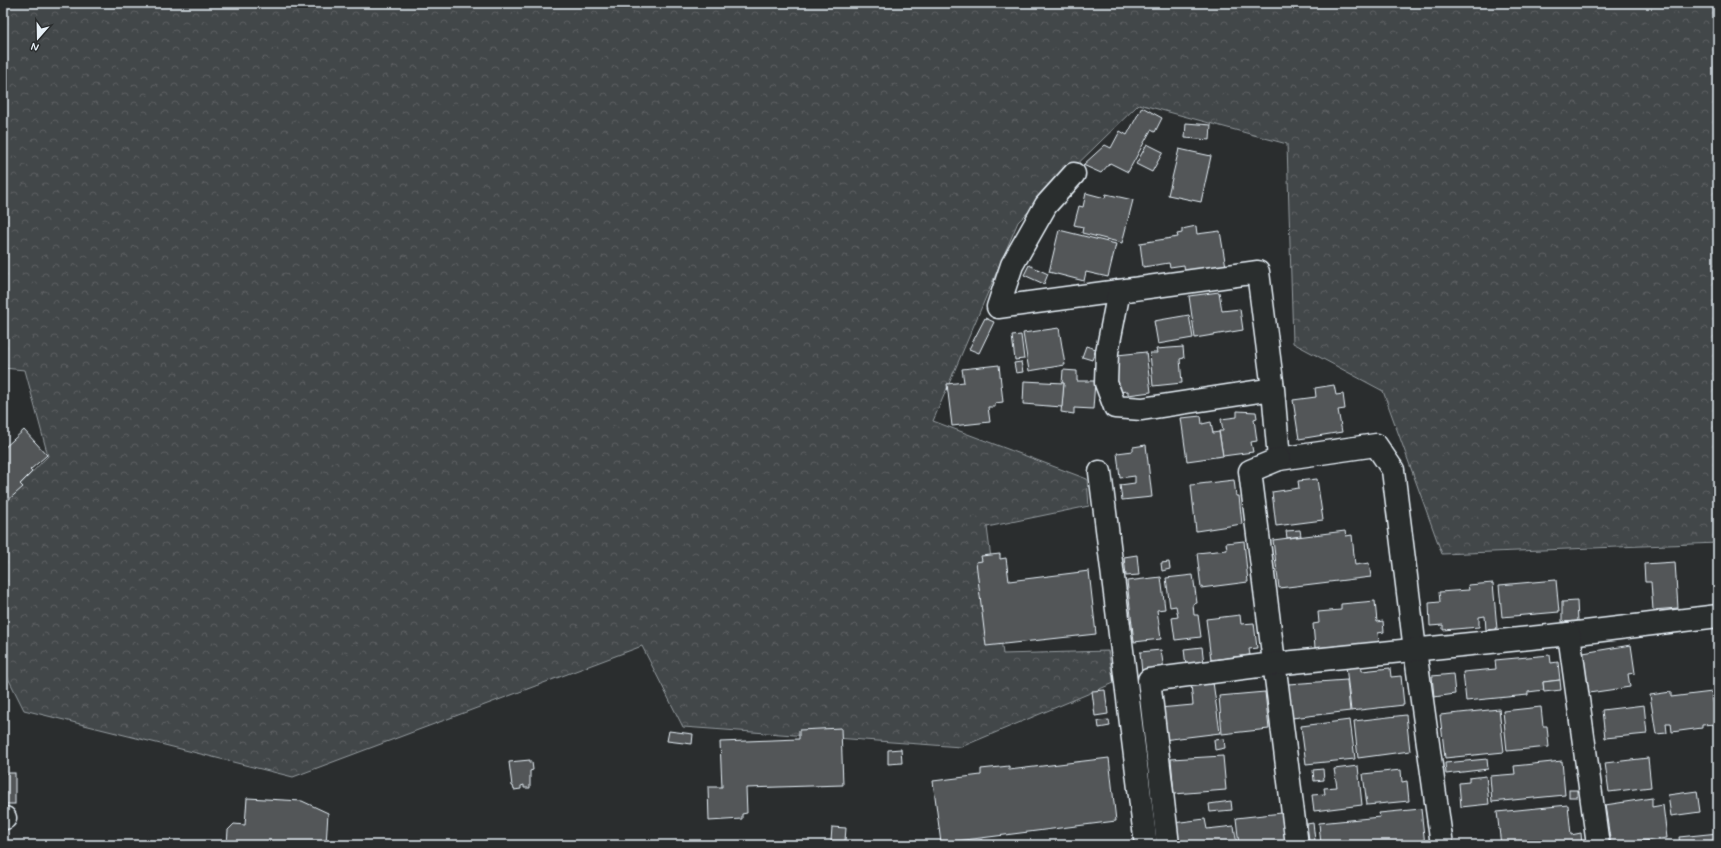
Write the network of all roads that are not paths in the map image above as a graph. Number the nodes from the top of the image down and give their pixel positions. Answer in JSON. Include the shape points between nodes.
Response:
{"nodes":[{"id":1,"x":1074,"y":174,"type":"dead end"},
{"id":2,"x":1120,"y":291,"type":"junction"},
{"id":3,"x":1273,"y":389,"type":"junction"},
{"id":4,"x":1279,"y":459,"type":"junction"},
{"id":5,"x":1100,"y":472,"type":"dead end"},
{"id":6,"x":1718,"y":616,"type":"edge"},
{"id":7,"x":1569,"y":634,"type":"junction"},
{"id":8,"x":1415,"y":650,"type":"junction"},
{"id":9,"x":1274,"y":664,"type":"junction"},
{"id":10,"x":1146,"y":845,"type":"edge"},
{"id":11,"x":1168,"y":845,"type":"edge"},
{"id":12,"x":1297,"y":845,"type":"edge"},
{"id":13,"x":1442,"y":845,"type":"edge"},
{"id":14,"x":1598,"y":845,"type":"edge"}],
"edges":[{"from":1,"to":2,"type":"street","via":[[1046,205],[1012,265],[998,307]]},
{"from":2,"to":3,"type":"street","via":[[1258,272]]},
{"from":2,"to":3,"type":"street","via":[[1107,352],[1106,383],[1115,407],[1142,409]]},
{"from":3,"to":4,"type":"street"},
{"from":4,"to":8,"type":"street","via":[[1376,445],[1393,470]]},
{"from":4,"to":9,"type":"street","via":[[1250,471]]},
{"from":5,"to":10,"type":"street"},
{"from":6,"to":7,"type":"street"},
{"from":7,"to":8,"type":"street"},
{"from":7,"to":14,"type":"street"},
{"from":8,"to":9,"type":"street"},
{"from":8,"to":13,"type":"street"},
{"from":9,"to":11,"type":"street","via":[[1149,680]]},
{"from":9,"to":12,"type":"street"}]}
